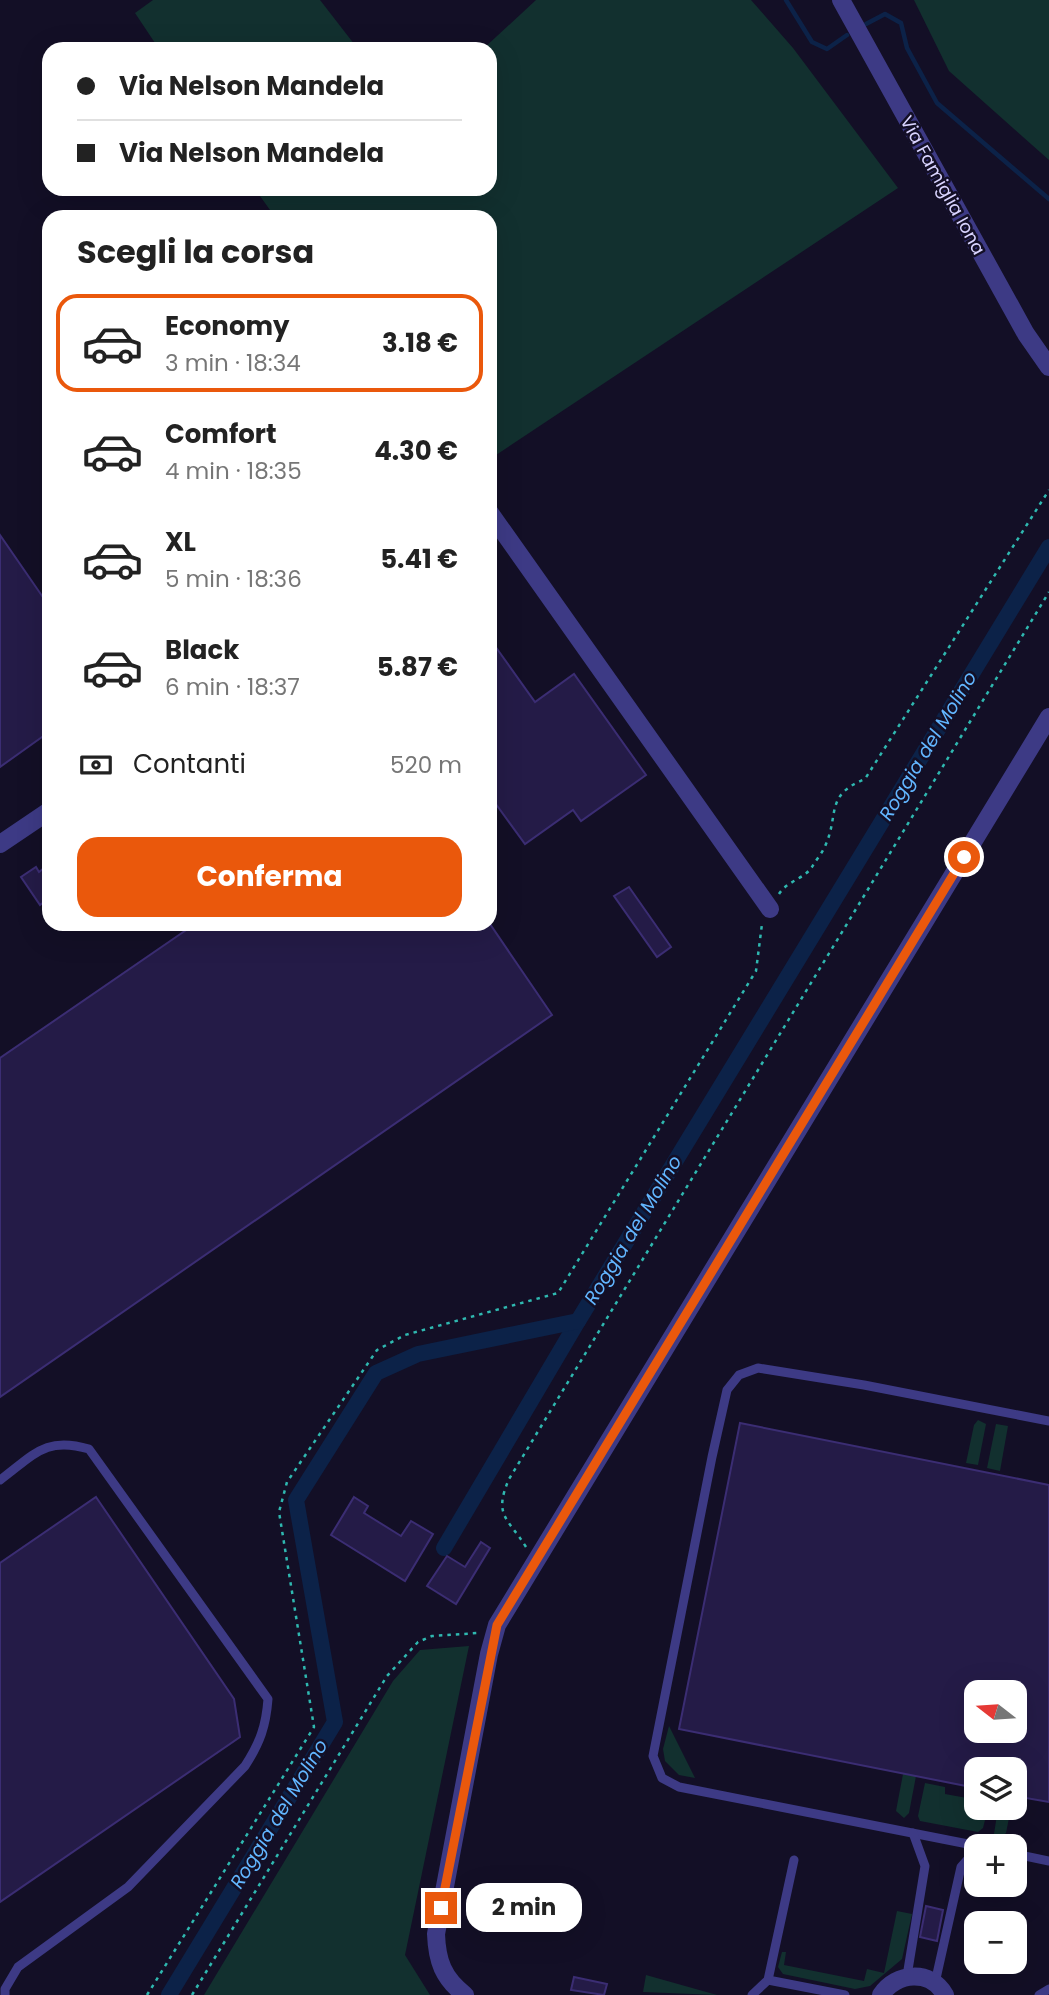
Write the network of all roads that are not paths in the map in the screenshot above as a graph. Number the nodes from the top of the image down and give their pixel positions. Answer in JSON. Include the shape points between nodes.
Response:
{"nodes":[{"id":1,"x":841,"y":0,"type":"edge"},
{"id":2,"x":1049,"y":367,"type":"edge"},
{"id":3,"x":497,"y":523,"type":"edge"},
{"id":4,"x":1049,"y":717,"type":"edge"},
{"id":5,"x":42,"y":816,"type":"edge"},
{"id":6,"x":0,"y":844,"type":"edge"},
{"id":7,"x":770,"y":908,"type":"road end"},
{"id":8,"x":1049,"y":1421,"type":"edge"},
{"id":9,"x":0,"y":1480,"type":"edge"},
{"id":10,"x":913,"y":1833,"type":"junction"},
{"id":11,"x":964,"y":1845,"type":"edge"},
{"id":12,"x":1027,"y":1856,"type":"edge"},
{"id":13,"x":794,"y":1860,"type":"dead end"},
{"id":14,"x":1049,"y":1860,"type":"edge"},
{"id":15,"x":964,"y":1863,"type":"edge"},
{"id":16,"x":907,"y":1976,"type":"junction"},
{"id":17,"x":768,"y":1980,"type":"junction"},
{"id":18,"x":940,"y":1989,"type":"edge"},
{"id":19,"x":1049,"y":1989,"type":"edge"},
{"id":20,"x":5,"y":1995,"type":"edge"},
{"id":21,"x":465,"y":1995,"type":"edge"},
{"id":22,"x":752,"y":1995,"type":"edge"},
{"id":23,"x":845,"y":1995,"type":"edge"},
{"id":24,"x":881,"y":1995,"type":"edge"},
{"id":25,"x":1040,"y":1995,"type":"edge"}],
"edges":[{"from":1,"to":2,"type":"street","name":"Via Famiglia Iona","via":[[1026,334]]},
{"from":3,"to":7,"type":"street"},
{"from":4,"to":21,"type":"street","via":[[497,1625],[436,1934],[439,1966]]},
{"from":5,"to":6,"type":"street"},
{"from":8,"to":10,"type":"lane","via":[[758,1368],[739,1375],[727,1391],[653,1756],[662,1778],[679,1787]]},
{"from":9,"to":20,"type":"lane","via":[[51,1444],[89,1449],[268,1699],[266,1725],[245,1766],[128,1887],[18,1967]]},
{"from":10,"to":11,"type":"lane"},
{"from":10,"to":16,"type":"lane","via":[[925,1866]]},
{"from":12,"to":14,"type":"lane"},
{"from":13,"to":17,"type":"lane"},
{"from":15,"to":18,"type":"lane"},
{"from":16,"to":18,"type":"street","via":[[927,1978]]},
{"from":16,"to":24,"type":"street"},
{"from":17,"to":22,"type":"lane"},
{"from":17,"to":23,"type":"lane"},
{"from":19,"to":25,"type":"lane"}]}
